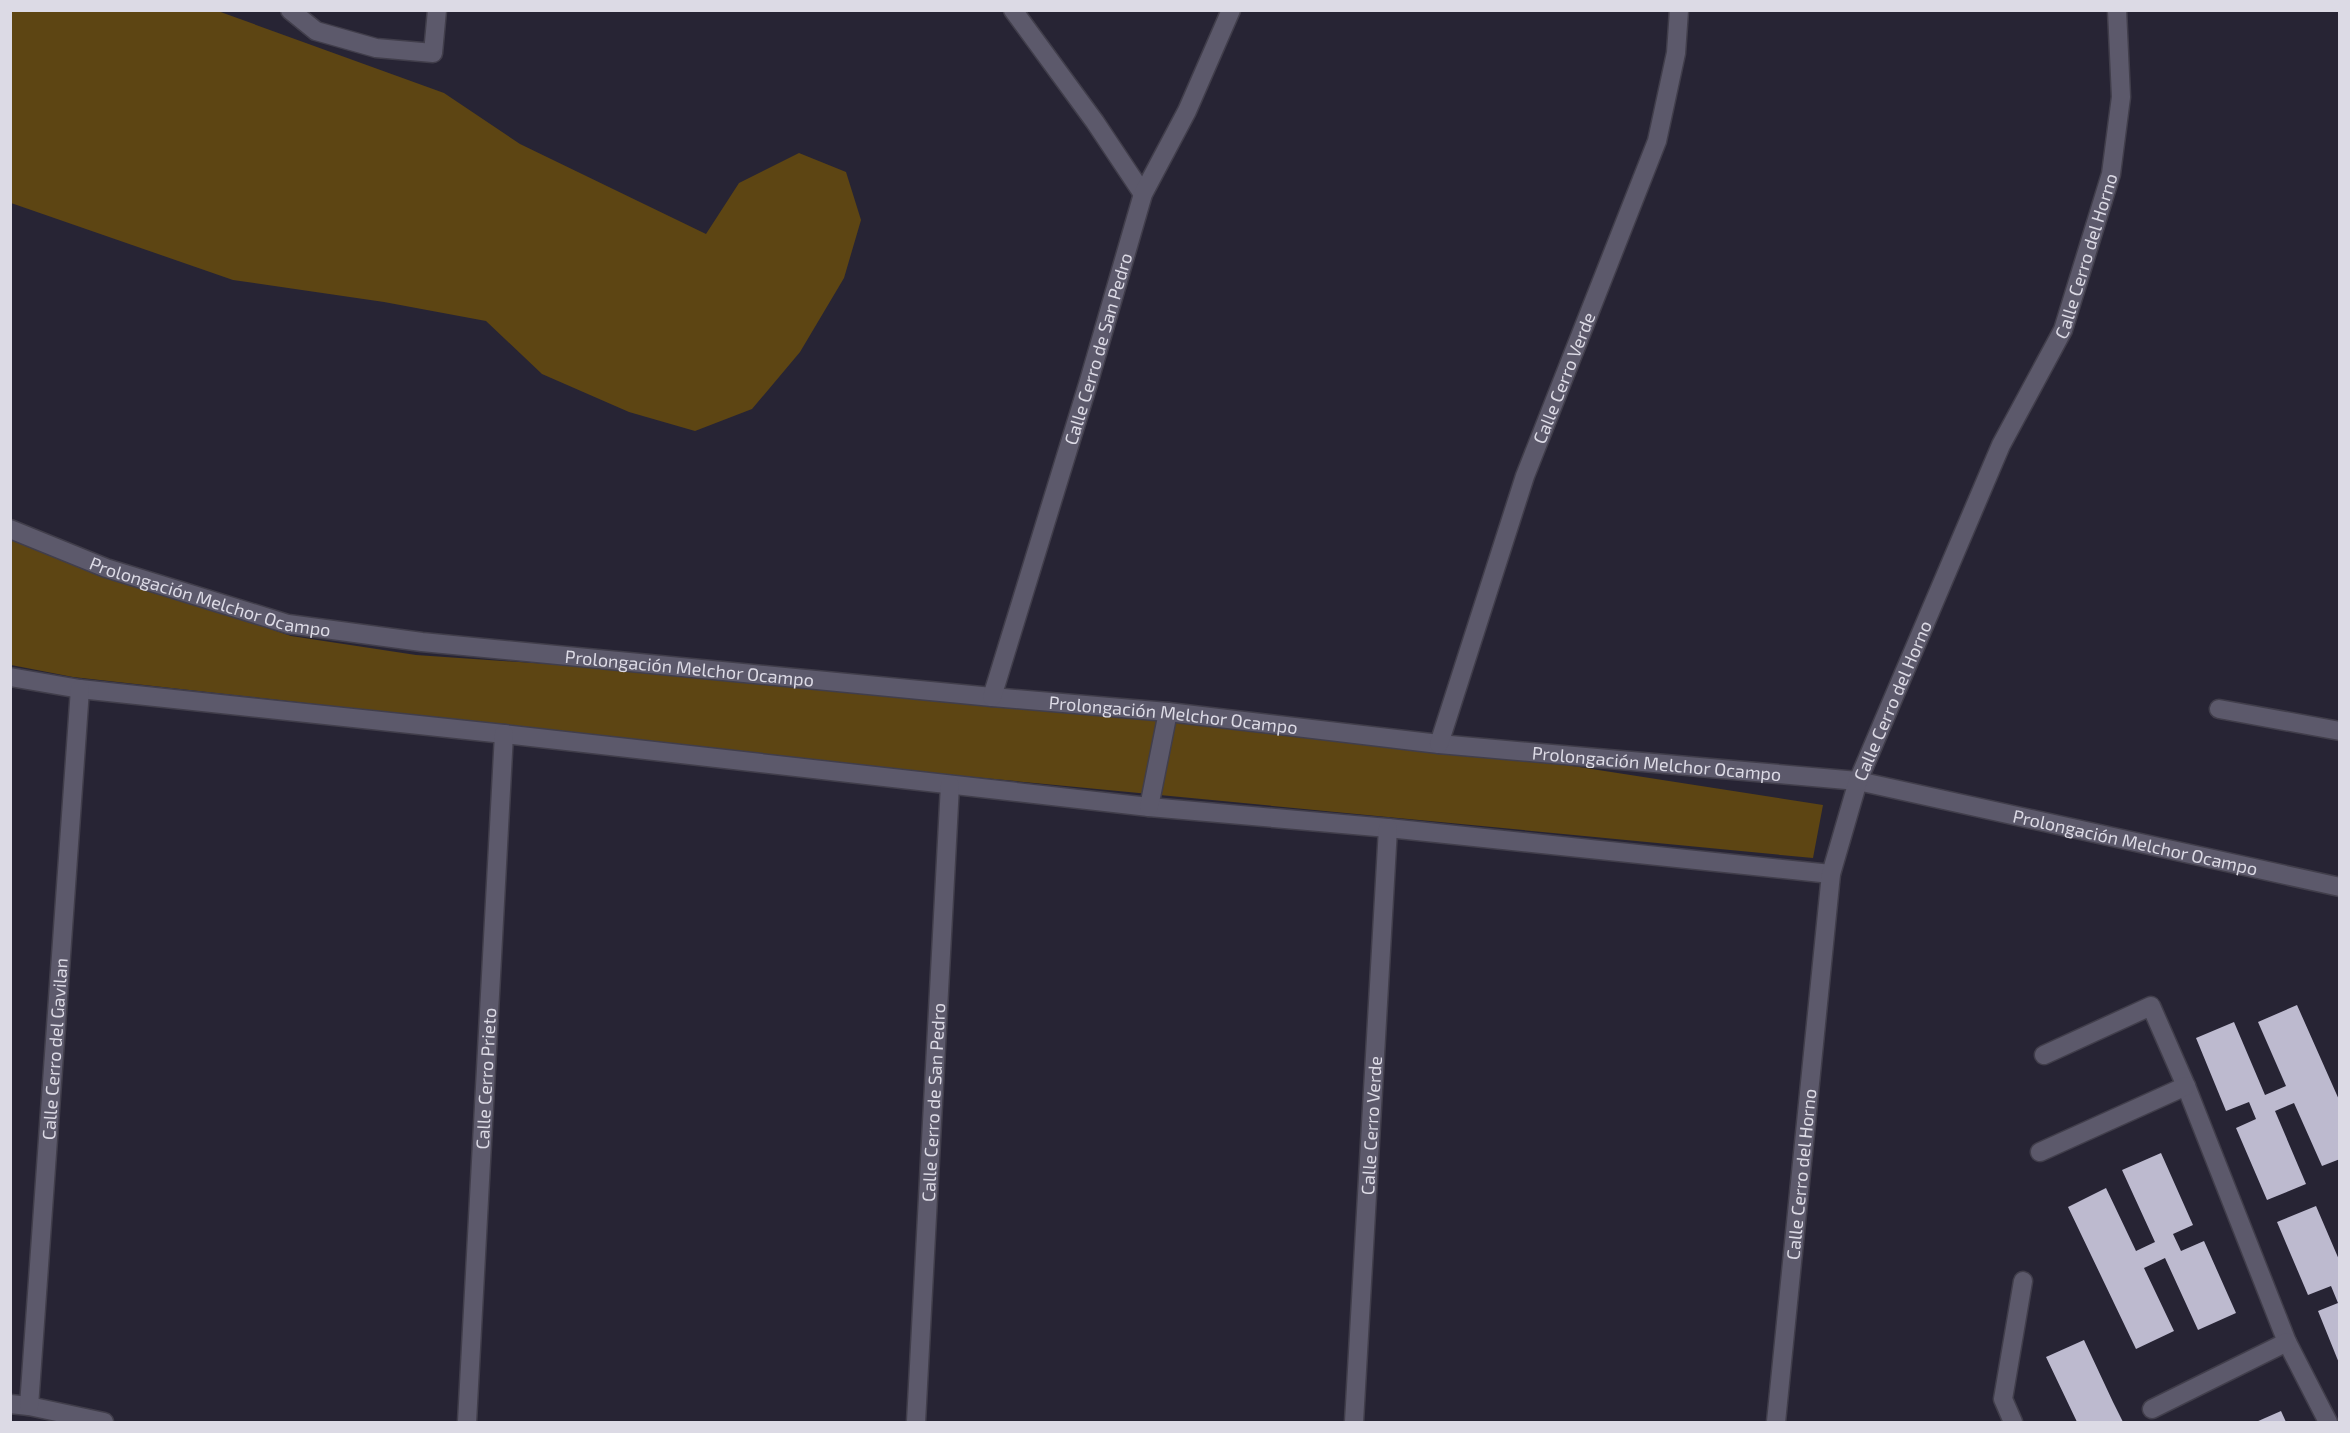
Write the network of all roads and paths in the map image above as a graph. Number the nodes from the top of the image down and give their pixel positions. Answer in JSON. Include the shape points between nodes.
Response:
{"nodes":[{"id":1,"x":290,"y":10,"type":"edge"},
{"id":2,"x":437,"y":10,"type":"edge"},
{"id":3,"x":1012,"y":10,"type":"edge"},
{"id":4,"x":1231,"y":10,"type":"edge"},
{"id":5,"x":1679,"y":10,"type":"edge"},
{"id":6,"x":2117,"y":10,"type":"edge"},
{"id":7,"x":1143,"y":194,"type":"junction"},
{"id":8,"x":10,"y":529,"type":"edge"},
{"id":9,"x":10,"y":677,"type":"edge"},
{"id":10,"x":80,"y":689,"type":"junction"},
{"id":11,"x":992,"y":697,"type":"junction"},
{"id":12,"x":2219,"y":710,"type":"dead end"},
{"id":13,"x":1168,"y":712,"type":"junction"},
{"id":14,"x":2340,"y":730,"type":"edge"},
{"id":15,"x":504,"y":734,"type":"junction"},
{"id":16,"x":1439,"y":744,"type":"junction"},
{"id":17,"x":1858,"y":781,"type":"junction"},
{"id":18,"x":950,"y":784,"type":"junction"},
{"id":19,"x":1149,"y":807,"type":"junction"},
{"id":20,"x":1388,"y":828,"type":"junction"},
{"id":21,"x":1831,"y":874,"type":"junction"},
{"id":22,"x":2340,"y":887,"type":"edge"},
{"id":23,"x":2044,"y":1055,"type":"dead end"},
{"id":24,"x":2186,"y":1086,"type":"junction"},
{"id":25,"x":2040,"y":1152,"type":"dead end"},
{"id":26,"x":2023,"y":1281,"type":"dead end"},
{"id":27,"x":2287,"y":1342,"type":"junction"},
{"id":28,"x":20,"y":1405,"type":"edge"},
{"id":29,"x":2152,"y":1408,"type":"dead end"},
{"id":30,"x":104,"y":1422,"type":"edge"},
{"id":31,"x":467,"y":1422,"type":"edge"},
{"id":32,"x":916,"y":1422,"type":"edge"},
{"id":33,"x":1354,"y":1422,"type":"edge"},
{"id":34,"x":1776,"y":1422,"type":"edge"},
{"id":35,"x":2013,"y":1422,"type":"edge"},
{"id":36,"x":2328,"y":1422,"type":"edge"}],
"edges":[{"from":1,"to":2,"type":"street","via":[[316,30],[376,48],[434,53]]},
{"from":3,"to":7,"type":"street"},
{"from":4,"to":7,"type":"street","name":"Calle Cerro de San Pedro","via":[[1187,111]]},
{"from":5,"to":16,"type":"street","name":"Calle Cerro Verde","via":[[1676,52],[1657,141],[1525,476]]},
{"from":6,"to":17,"type":"street","name":"Calle Cerro del Horno","via":[[2121,97],[2111,174],[2063,330],[2001,445]]},
{"from":7,"to":11,"type":"street","name":"Calle Cerro de San Pedro"},
{"from":8,"to":11,"type":"street","name":"Prolongación Melchor Ocampo","via":[[106,568],[288,624],[422,642]]},
{"from":9,"to":10,"type":"street"},
{"from":10,"to":15,"type":"street"},
{"from":10,"to":28,"type":"street","name":"Calle Cerro del Gavilan"},
{"from":11,"to":13,"type":"street","name":"Prolongación Melchor Ocampo"},
{"from":12,"to":14,"type":"street"},
{"from":13,"to":16,"type":"street","name":"Prolongación Melchor Ocampo"},
{"from":13,"to":19,"type":"street"},
{"from":15,"to":18,"type":"street"},
{"from":15,"to":31,"type":"street","name":"Calle Cerro Prieto"},
{"from":16,"to":17,"type":"street","name":"Prolongación Melchor Ocampo"},
{"from":17,"to":21,"type":"street","name":"Calle Cerro del Horno"},
{"from":17,"to":22,"type":"street","name":"Prolongación Melchor Ocampo"},
{"from":18,"to":19,"type":"street"},
{"from":18,"to":32,"type":"street","name":"Calle Cerro de San Pedro"},
{"from":19,"to":20,"type":"street"},
{"from":20,"to":21,"type":"street"},
{"from":20,"to":33,"type":"street","name":"Calle Cerro Verde"},
{"from":21,"to":34,"type":"street","name":"Calle Cerro del Horno"},
{"from":23,"to":24,"type":"street","via":[[2151,1006]]},
{"from":24,"to":25,"type":"street"},
{"from":24,"to":27,"type":"street"},
{"from":26,"to":35,"type":"street","via":[[2003,1400]]},
{"from":27,"to":29,"type":"street"},
{"from":27,"to":36,"type":"street"},
{"from":28,"to":30,"type":"street"}]}
